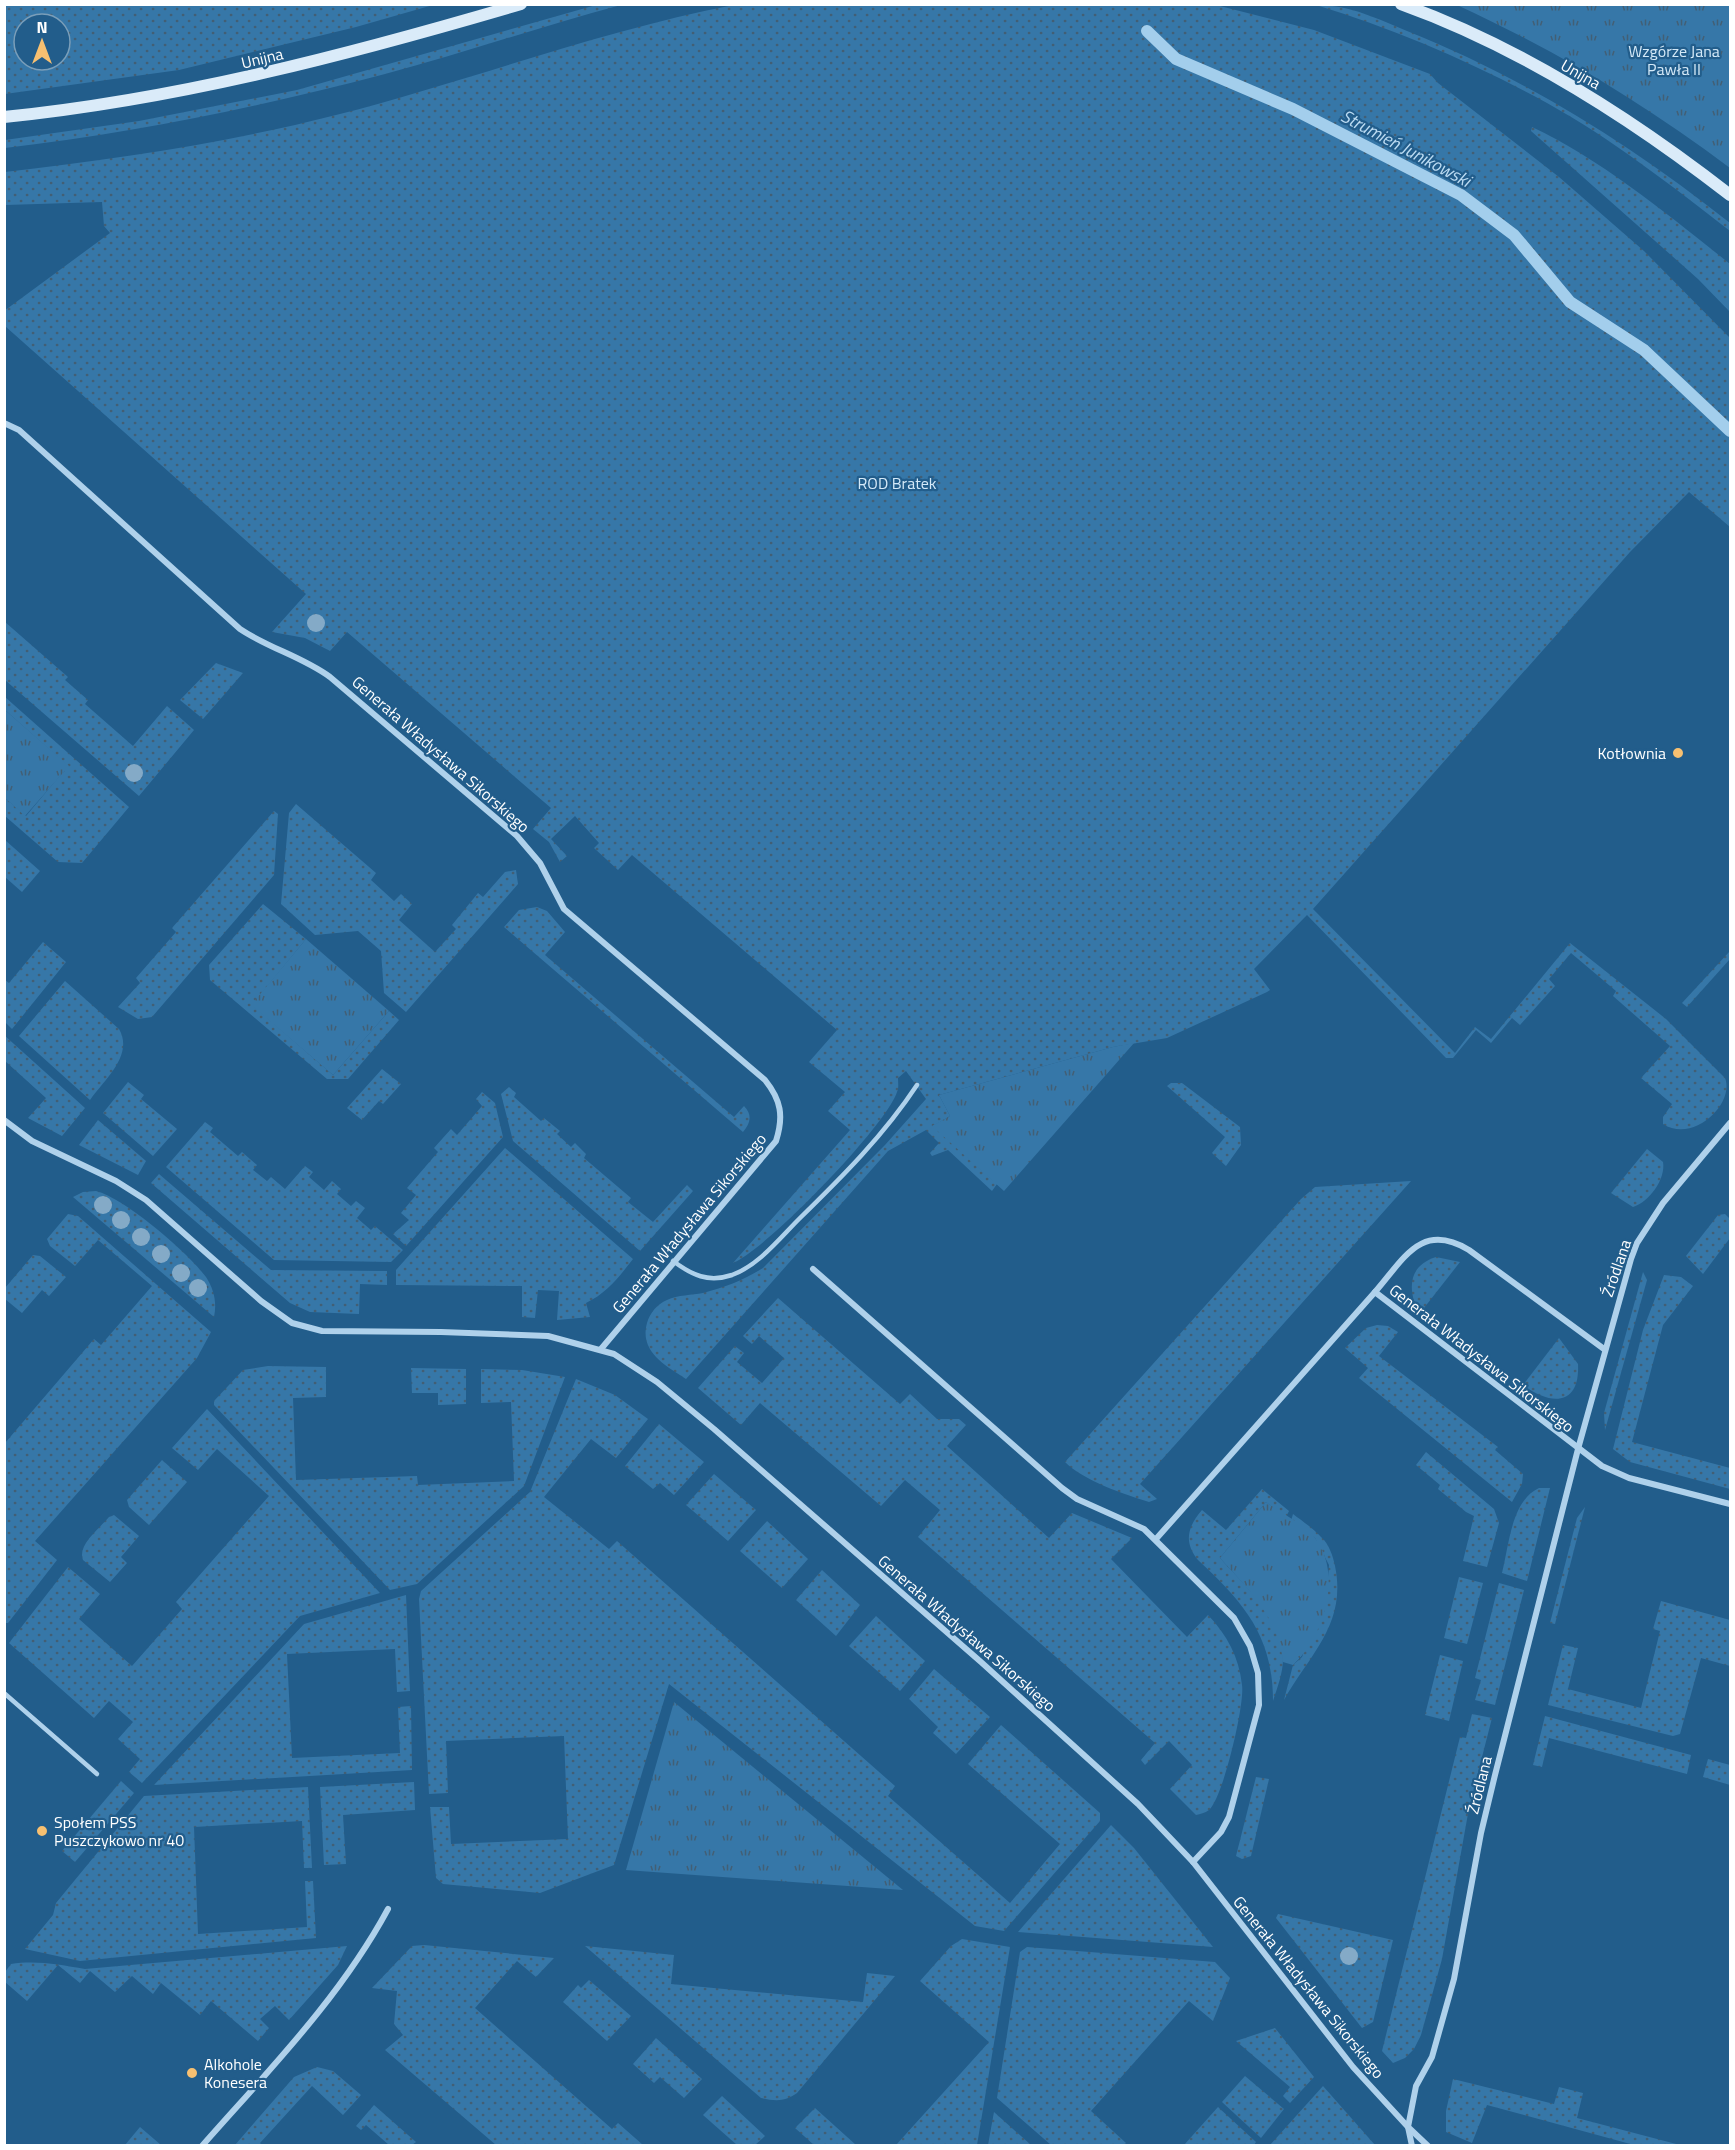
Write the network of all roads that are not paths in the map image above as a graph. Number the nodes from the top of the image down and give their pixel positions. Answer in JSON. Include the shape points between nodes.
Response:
{"nodes":[{"id":1,"x":521,"y":4,"type":"edge"},
{"id":2,"x":1401,"y":4,"type":"edge"},
{"id":3,"x":4,"y":117,"type":"edge"},
{"id":4,"x":1731,"y":195,"type":"edge"},
{"id":5,"x":4,"y":423,"type":"edge"},
{"id":6,"x":917,"y":1085,"type":"dead end"},
{"id":7,"x":4,"y":1120,"type":"edge"},
{"id":8,"x":1731,"y":1123,"type":"edge"},
{"id":9,"x":673,"y":1261,"type":"junction"},
{"id":10,"x":813,"y":1269,"type":"dead end"},
{"id":11,"x":1375,"y":1292,"type":"junction"},
{"id":12,"x":601,"y":1349,"type":"junction"},
{"id":13,"x":1604,"y":1349,"type":"junction"},
{"id":14,"x":1578,"y":1449,"type":"junction"},
{"id":15,"x":1731,"y":1504,"type":"edge"},
{"id":16,"x":1156,"y":1539,"type":"junction"},
{"id":17,"x":4,"y":1693,"type":"edge"},
{"id":18,"x":97,"y":1774,"type":"dead end"},
{"id":19,"x":1193,"y":1862,"type":"junction"},
{"id":20,"x":388,"y":1910,"type":"dead end"},
{"id":21,"x":1408,"y":2127,"type":"junction"},
{"id":22,"x":202,"y":2145,"type":"edge"},
{"id":23,"x":1412,"y":2145,"type":"edge"},
{"id":24,"x":1428,"y":2145,"type":"edge"}],
"edges":[{"from":1,"to":3,"type":"street","name":"Unijna","via":[[262,75],[114,104]]},
{"from":2,"to":4,"type":"street","name":"Unijna","via":[[1497,46],[1565,82]]},
{"from":5,"to":9,"type":"street","name":"Generała Władysława Sikorskiego","via":[[19,430],[240,629],[311,663],[330,677],[517,836],[540,863],[564,909],[769,1086],[780,1103],[776,1141]]},
{"from":6,"to":9,"type":"lane","via":[[893,1122],[758,1260],[734,1274],[710,1278],[698,1277]]},
{"from":7,"to":12,"type":"street","name":"Generała Władysława Sikorskiego","via":[[32,1141],[116,1181],[146,1200],[261,1301],[292,1323],[322,1331],[540,1336]]},
{"from":8,"to":13,"type":"street","name":"Źródlana","via":[[1663,1203],[1637,1243]]},
{"from":9,"to":12,"type":"street","name":"Generała Władysława Sikorskiego"},
{"from":10,"to":16,"type":"street","via":[[1062,1488],[1077,1499],[1144,1529]]},
{"from":11,"to":13,"type":"street","via":[[1417,1245],[1440,1238],[1469,1250]]},
{"from":11,"to":14,"type":"street","name":"Generała Władysława Sikorskiego"},
{"from":11,"to":16,"type":"street","name":"Generała Władysława Sikorskiego"},
{"from":12,"to":19,"type":"street","name":"Generała Władysława Sikorskiego","via":[[642,1371],[714,1429],[1106,1773]]},
{"from":13,"to":14,"type":"street","name":"Źródlana"},
{"from":14,"to":15,"type":"street","via":[[1615,1473]]},
{"from":14,"to":21,"type":"street","name":"Źródlana","via":[[1481,1833],[1454,1979],[1432,2057],[1416,2086]]},
{"from":16,"to":19,"type":"street","via":[[1234,1618],[1250,1646],[1258,1673],[1259,1705],[1229,1817],[1221,1832]]},
{"from":17,"to":18,"type":"lane"},
{"from":19,"to":21,"type":"street","name":"Generała Władysława Sikorskiego","via":[[1353,2067]]},
{"from":20,"to":22,"type":"street","via":[[317,2016]]},
{"from":21,"to":23,"type":"street","name":"Generała Władysława Sikorskiego"},
{"from":21,"to":24,"type":"street","name":"Generała Władysława Sikorskiego"}]}
